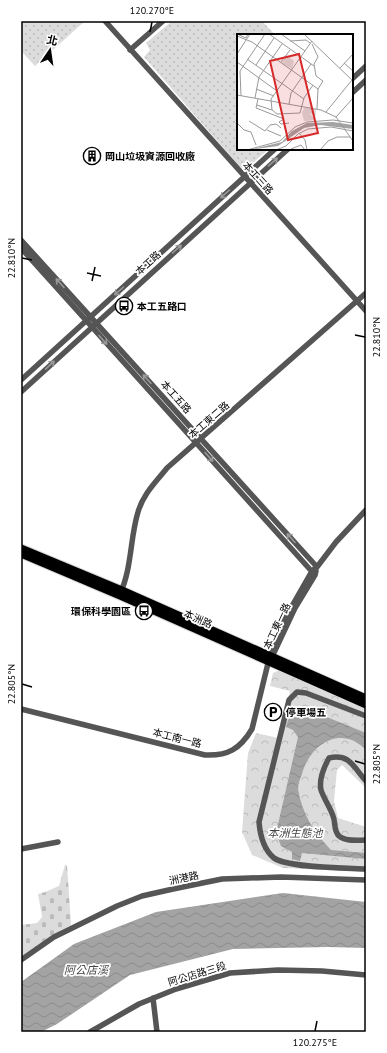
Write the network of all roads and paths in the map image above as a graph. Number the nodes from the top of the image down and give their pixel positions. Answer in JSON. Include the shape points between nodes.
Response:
{"nodes":[{"id":1,"x":105,"y":21,"type":"edge"},
{"id":2,"x":163,"y":21,"type":"edge"},
{"id":3,"x":130,"y":50,"type":"junction"},
{"id":4,"x":366,"y":66,"type":"edge"},
{"id":5,"x":353,"y":78,"type":"edge"},
{"id":6,"x":366,"y":80,"type":"edge"},
{"id":7,"x":353,"y":92,"type":"edge"},
{"id":8,"x":274,"y":150,"type":"edge"},
{"id":9,"x":287,"y":150,"type":"edge"},
{"id":10,"x":245,"y":176,"type":"junction"},
{"id":11,"x":250,"y":182,"type":"junction"},
{"id":12,"x":21,"y":240,"type":"edge"},
{"id":13,"x":21,"y":248,"type":"edge"},
{"id":14,"x":366,"y":293,"type":"edge"},
{"id":15,"x":357,"y":301,"type":"junction"},
{"id":16,"x":366,"y":311,"type":"edge"},
{"id":17,"x":88,"y":319,"type":"junction"},
{"id":18,"x":94,"y":325,"type":"junction"},
{"id":19,"x":21,"y":380,"type":"edge"},
{"id":20,"x":21,"y":392,"type":"edge"},
{"id":21,"x":199,"y":441,"type":"junction"},
{"id":22,"x":366,"y":510,"type":"edge"},
{"id":23,"x":21,"y":548,"type":"edge"},
{"id":24,"x":21,"y":554,"type":"edge"},
{"id":25,"x":317,"y":567,"type":"junction"},
{"id":26,"x":314,"y":573,"type":"junction"},
{"id":27,"x":121,"y":593,"type":"junction"},
{"id":28,"x":270,"y":658,"type":"junction"},
{"id":29,"x":366,"y":698,"type":"edge"},
{"id":30,"x":366,"y":705,"type":"edge"},
{"id":31,"x":21,"y":709,"type":"edge"},
{"id":32,"x":366,"y":716,"type":"edge"},
{"id":33,"x":366,"y":781,"type":"edge"},
{"id":34,"x":366,"y":840,"type":"edge"},
{"id":35,"x":58,"y":842,"type":"dead end"},
{"id":36,"x":21,"y":849,"type":"edge"},
{"id":37,"x":366,"y":869,"type":"edge"},
{"id":38,"x":366,"y":880,"type":"edge"},
{"id":39,"x":21,"y":960,"type":"edge"},
{"id":40,"x":366,"y":975,"type":"edge"},
{"id":41,"x":153,"y":998,"type":"junction"},
{"id":42,"x":90,"y":1032,"type":"edge"},
{"id":43,"x":157,"y":1032,"type":"edge"}],
"edges":[{"from":1,"to":3,"type":"street","name":"本工三路"},
{"from":2,"to":3,"type":"street"},
{"from":3,"to":10,"type":"street","name":"本工三路"},
{"from":4,"to":5,"type":"street"},
{"from":6,"to":7,"type":"street"},
{"from":8,"to":10,"type":"street","name":"本工路"},
{"from":11,"to":9,"type":"street","name":"本工路","one_way":true},
{"from":10,"to":11,"type":"street","name":"本工三路"},
{"from":10,"to":17,"type":"street","name":"本工路","one_way":true},
{"from":11,"to":15,"type":"street","name":"本工三路"},
{"from":18,"to":11,"type":"street","name":"本工路","one_way":true},
{"from":17,"to":12,"type":"street","name":"本工五路","one_way":true},
{"from":13,"to":17,"type":"street","name":"本工五路"},
{"from":14,"to":15,"type":"street","name":"本工東二路"},
{"from":15,"to":16,"type":"street","name":"本工三路"},
{"from":15,"to":21,"type":"street","name":"本工東二路"},
{"from":17,"to":18,"type":"street","name":"本工五路"},
{"from":17,"to":19,"type":"street","name":"本工路"},
{"from":20,"to":18,"type":"street","name":"本工路","one_way":true},
{"from":18,"to":21,"type":"street","name":"本工五路"},
{"from":25,"to":21,"type":"street","name":"本工五路","one_way":true},
{"from":21,"to":26,"type":"street","name":"本工五路","one_way":true},
{"from":21,"to":27,"type":"street","name":"本工東二路","via":[[167,468],[146,494],[138,511]]},
{"from":22,"to":25,"type":"street","name":"本工東一路"},
{"from":23,"to":27,"type":"main road","name":"本洲路"},
{"from":24,"to":27,"type":"main road","name":"本洲路"},
{"from":25,"to":26,"type":"street","name":"本工東一路"},
{"from":26,"to":28,"type":"street","name":"本工東一路"},
{"from":27,"to":28,"type":"main road","name":"本洲路"},
{"from":28,"to":29,"type":"main road","name":"本洲路"},
{"from":28,"to":30,"type":"main road","name":"本洲路"},
{"from":28,"to":31,"type":"street","name":"本工南一路","via":[[252,729],[239,746],[216,755],[205,755]]},
{"from":32,"to":37,"type":"street","via":[[306,693],[297,692],[292,696],[259,822],[260,834],[266,849],[274,858],[283,862],[328,868]]},
{"from":33,"to":34,"type":"street","via":[[352,763],[337,756],[330,758],[320,782],[334,818],[335,830],[348,840]]},
{"from":35,"to":36,"type":"street"},
{"from":38,"to":39,"type":"street","name":"洲港路","via":[[281,877],[222,879],[142,896],[54,937]]},
{"from":40,"to":41,"type":"street","name":"阿公店路三段","via":[[278,970],[230,973]]},
{"from":41,"to":42,"type":"street","name":"阿公店路三段"},
{"from":41,"to":43,"type":"street"}]}
